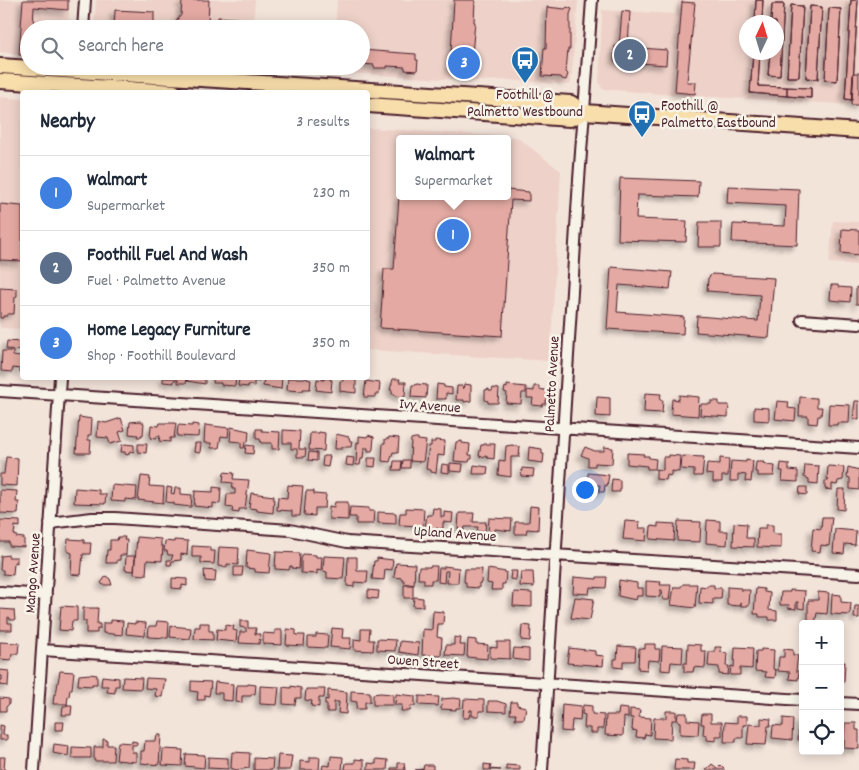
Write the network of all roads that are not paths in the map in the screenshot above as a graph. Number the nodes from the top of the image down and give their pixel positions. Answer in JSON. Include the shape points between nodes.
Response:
{"nodes":[{"id":1,"x":85,"y":0,"type":"edge"},
{"id":2,"x":592,"y":0,"type":"edge"},
{"id":3,"x":84,"y":20,"type":"edge"},
{"id":4,"x":0,"y":66,"type":"edge"},
{"id":5,"x":20,"y":67,"type":"edge"},
{"id":6,"x":80,"y":75,"type":"edge"},
{"id":7,"x":148,"y":75,"type":"edge"},
{"id":8,"x":0,"y":81,"type":"edge"},
{"id":9,"x":79,"y":89,"type":"edge"},
{"id":10,"x":306,"y":89,"type":"edge"},
{"id":11,"x":111,"y":90,"type":"edge"},
{"id":12,"x":325,"y":90,"type":"edge"},
{"id":13,"x":370,"y":92,"type":"edge"},
{"id":14,"x":370,"y":105,"type":"edge"},
{"id":15,"x":584,"y":112,"type":"junction"},
{"id":16,"x":859,"y":131,"type":"edge"},
{"id":17,"x":802,"y":320,"type":"dead end"},
{"id":18,"x":859,"y":324,"type":"edge"},
{"id":19,"x":60,"y":380,"type":"edge"},
{"id":20,"x":0,"y":391,"type":"edge"},
{"id":21,"x":59,"y":395,"type":"junction"},
{"id":22,"x":563,"y":429,"type":"junction"},
{"id":23,"x":859,"y":448,"type":"edge"},
{"id":24,"x":50,"y":523,"type":"junction"},
{"id":25,"x":555,"y":555,"type":"junction"},
{"id":26,"x":859,"y":574,"type":"edge"},
{"id":27,"x":0,"y":592,"type":"edge"},
{"id":28,"x":46,"y":595,"type":"junction"},
{"id":29,"x":42,"y":650,"type":"junction"},
{"id":30,"x":547,"y":684,"type":"junction"},
{"id":31,"x":799,"y":700,"type":"edge"},
{"id":32,"x":844,"y":703,"type":"edge"},
{"id":33,"x":859,"y":704,"type":"edge"},
{"id":34,"x":34,"y":770,"type":"edge"},
{"id":35,"x":542,"y":770,"type":"edge"}],
"edges":[{"from":1,"to":3,"type":"street"},
{"from":2,"to":15,"type":"street","name":"Palmetto Avenue"},
{"from":4,"to":5,"type":"main road"},
{"from":6,"to":9,"type":"street"},
{"from":7,"to":10,"type":"main road"},
{"from":8,"to":9,"type":"main road"},
{"from":9,"to":11,"type":"main road"},
{"from":10,"to":12,"type":"main road"},
{"from":13,"to":15,"type":"main road","via":[[571,103]]},
{"from":14,"to":15,"type":"main road","via":[[570,119]]},
{"from":15,"to":16,"type":"main road"},
{"from":15,"to":22,"type":"street","name":"Palmetto Avenue"},
{"from":17,"to":18,"type":"street"},
{"from":19,"to":21,"type":"street","name":"Mango Avenue"},
{"from":20,"to":21,"type":"street","name":"Ivy Avenue"},
{"from":21,"to":22,"type":"street","name":"Ivy Avenue"},
{"from":21,"to":24,"type":"street","name":"Mango Avenue"},
{"from":22,"to":23,"type":"street","name":"Ivy Avenue"},
{"from":22,"to":25,"type":"street","name":"Palmetto Avenue"},
{"from":24,"to":25,"type":"street","name":"Upland Avenue","via":[[115,518],[290,530],[348,542]]},
{"from":24,"to":28,"type":"street","name":"Mango Avenue"},
{"from":25,"to":26,"type":"street","name":"Upland Avenue"},
{"from":25,"to":30,"type":"street","name":"Palmetto Avenue"},
{"from":27,"to":28,"type":"street"},
{"from":28,"to":29,"type":"street","name":"Mango Avenue"},
{"from":29,"to":30,"type":"street","name":"Owen Street"},
{"from":29,"to":34,"type":"street","name":"Mango Avenue"},
{"from":30,"to":31,"type":"street","name":"Owen Street"},
{"from":30,"to":35,"type":"street","name":"Palmetto Avenue"},
{"from":32,"to":33,"type":"street"}]}
